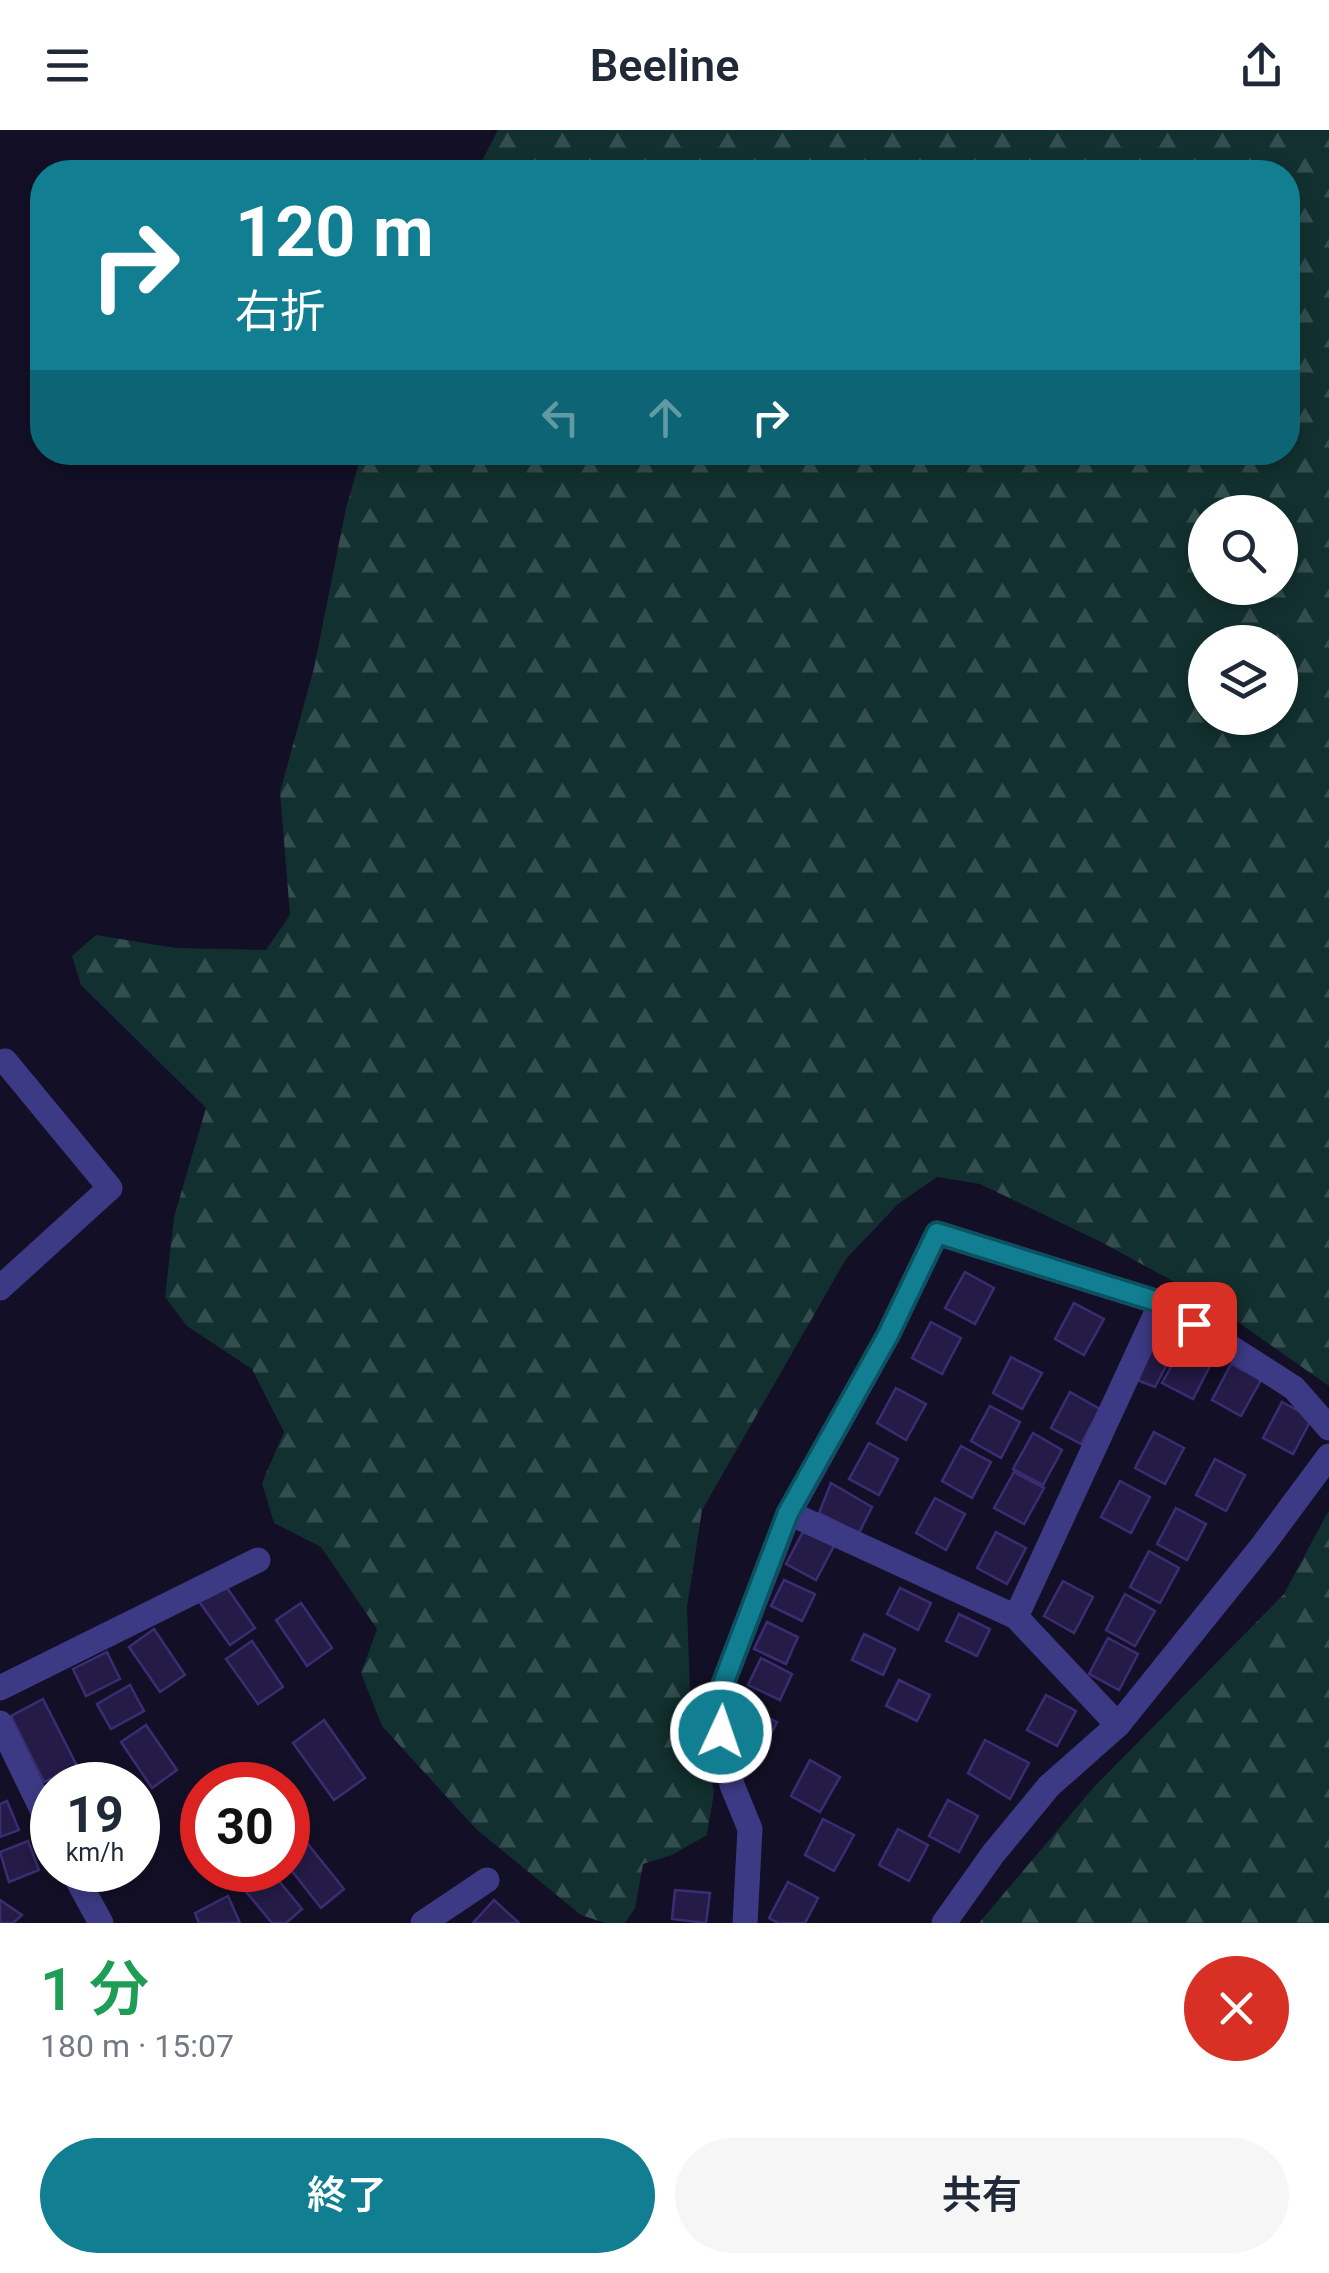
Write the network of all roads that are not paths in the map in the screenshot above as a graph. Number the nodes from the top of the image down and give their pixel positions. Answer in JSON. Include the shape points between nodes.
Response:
{"nodes":[{"id":1,"x":5,"y":1060,"type":"dead end"},
{"id":2,"x":0,"y":1288,"type":"edge"},
{"id":3,"x":1162,"y":1303,"type":"junction"},
{"id":4,"x":1329,"y":1428,"type":"edge"},
{"id":5,"x":1329,"y":1456,"type":"edge"},
{"id":6,"x":788,"y":1513,"type":"junction"},
{"id":7,"x":258,"y":1560,"type":"dead end"},
{"id":8,"x":1016,"y":1618,"type":"junction"},
{"id":9,"x":0,"y":1688,"type":"edge"},
{"id":10,"x":0,"y":1723,"type":"edge"},
{"id":11,"x":1118,"y":1725,"type":"junction"},
{"id":12,"x":30,"y":1785,"type":"edge"},
{"id":13,"x":487,"y":1880,"type":"dead end"},
{"id":14,"x":84,"y":1892,"type":"edge"},
{"id":15,"x":101,"y":1923,"type":"edge"},
{"id":16,"x":423,"y":1923,"type":"edge"},
{"id":17,"x":745,"y":1923,"type":"edge"},
{"id":18,"x":944,"y":1923,"type":"edge"}],
"edges":[{"from":1,"to":2,"type":"street","via":[[110,1188]]},
{"from":3,"to":4,"type":"street","via":[[1294,1388]]},
{"from":3,"to":6,"type":"street","via":[[937,1233]]},
{"from":3,"to":8,"type":"street"},
{"from":5,"to":11,"type":"street"},
{"from":6,"to":8,"type":"street"},
{"from":6,"to":17,"type":"street","via":[[715,1705],[732,1785],[750,1829]]},
{"from":7,"to":9,"type":"street"},
{"from":8,"to":11,"type":"street"},
{"from":10,"to":12,"type":"street"},
{"from":11,"to":18,"type":"street","via":[[1050,1786]]},
{"from":13,"to":16,"type":"street"},
{"from":14,"to":15,"type":"street"}]}
